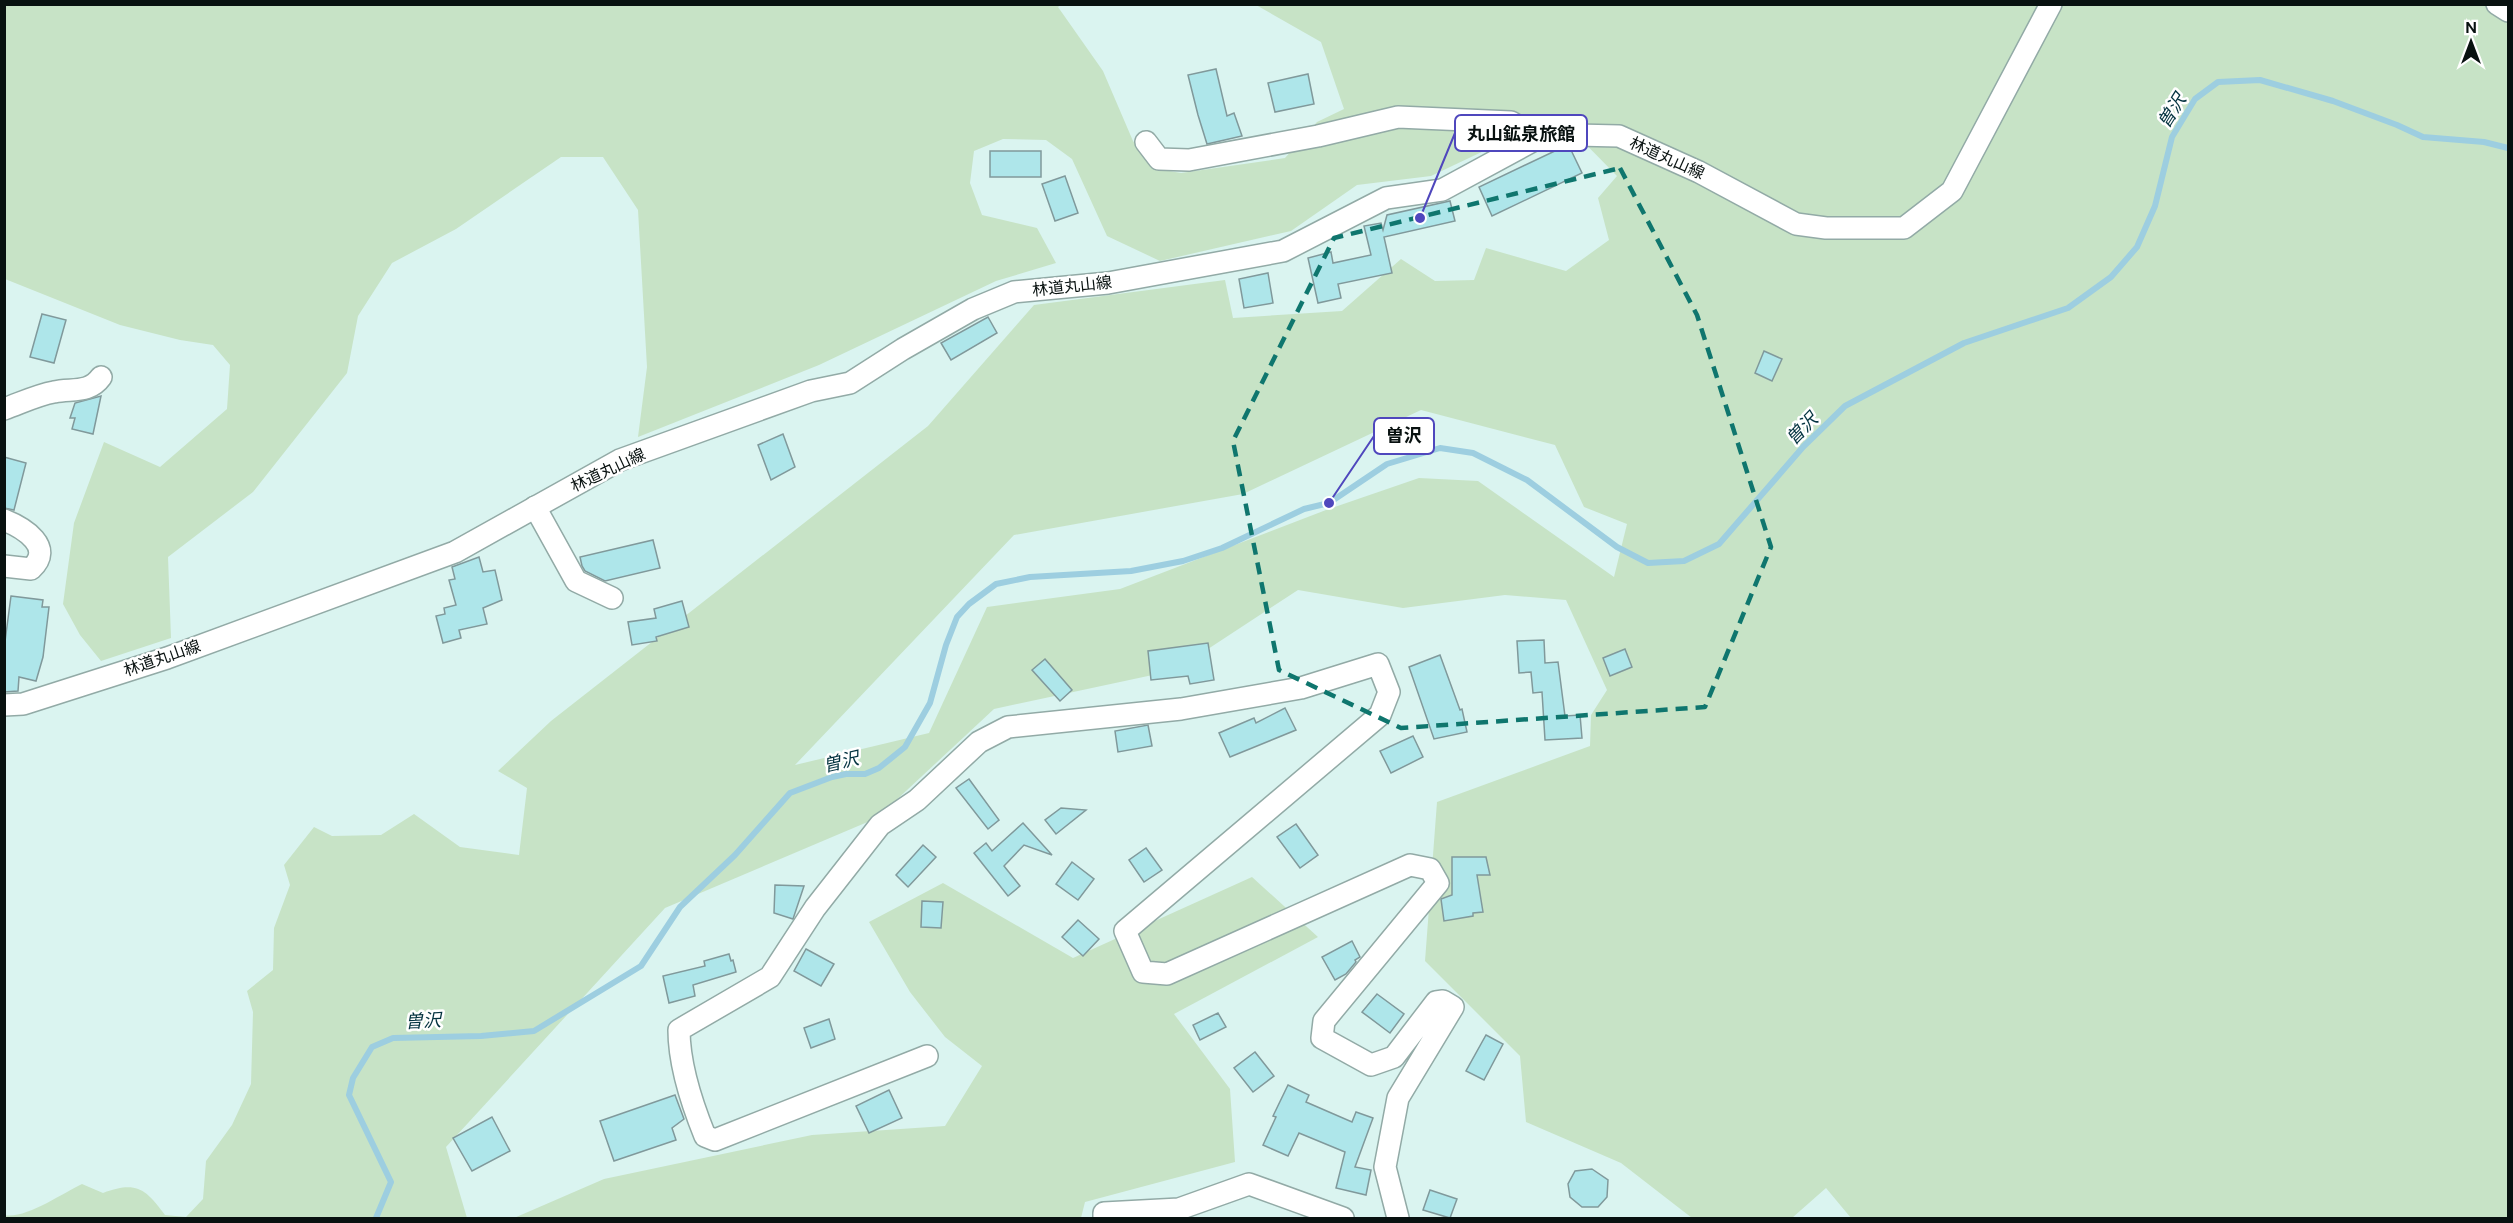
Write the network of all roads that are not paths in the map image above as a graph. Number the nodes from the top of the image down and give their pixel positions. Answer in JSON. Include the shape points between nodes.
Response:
{"nodes":[{"id":1,"x":2051,"y":4,"type":"edge"},
{"id":2,"x":2498,"y":4,"type":"edge"},
{"id":3,"x":2508,"y":11,"type":"edge"},
{"id":4,"x":1538,"y":138,"type":"junction"},
{"id":5,"x":1146,"y":142,"type":"dead end"},
{"id":6,"x":102,"y":377,"type":"dead end"},
{"id":7,"x":4,"y":409,"type":"edge"},
{"id":8,"x":535,"y":507,"type":"junction"},
{"id":9,"x":4,"y":520,"type":"edge"},
{"id":10,"x":4,"y":566,"type":"edge"},
{"id":11,"x":612,"y":598,"type":"dead end"},
{"id":12,"x":4,"y":705,"type":"edge"},
{"id":13,"x":927,"y":1056,"type":"dead end"},
{"id":14,"x":1104,"y":1218,"type":"edge"},
{"id":15,"x":1343,"y":1218,"type":"edge"},
{"id":16,"x":1398,"y":1218,"type":"edge"}],
"edges":[{"from":1,"to":4,"type":"street","name":"林道丸山線","via":[[1952,191],[1904,228],[1796,224],[1699,172],[1619,136]]},
{"from":2,"to":3,"type":"street"},
{"from":4,"to":5,"type":"street","via":[[1511,122],[1398,117],[1189,160],[1159,159]]},
{"from":4,"to":8,"type":"street","name":"林道丸山線","via":[[1442,190],[1386,198],[1283,251],[1108,283],[1014,292],[973,309],[850,383],[811,391],[620,460]]},
{"from":6,"to":7,"type":"street","via":[[87,388],[54,392]]},
{"from":8,"to":11,"type":"street","via":[[576,582]]},
{"from":8,"to":12,"type":"street","name":"林道丸山線","via":[[454,552],[167,658],[23,704]]},
{"from":9,"to":10,"type":"street","via":[[21,528],[37,543],[40,554],[32,568]]},
{"from":13,"to":16,"type":"street","via":[[715,1140],[705,1136],[698,1119],[679,1048],[680,1030],[770,977],[815,908],[880,825],[917,800],[979,742],[1008,727],[1181,710],[1300,688],[1378,664],[1389,692],[1380,715],[1125,931],[1143,972],[1167,974],[1410,865],[1430,869],[1438,883],[1324,1021],[1322,1038],[1371,1065],[1394,1057],[1436,1002],[1453,1007],[1398,1098],[1385,1167]]},
{"from":14,"to":15,"type":"street","via":[[1104,1213],[1179,1209],[1248,1184]]}]}
